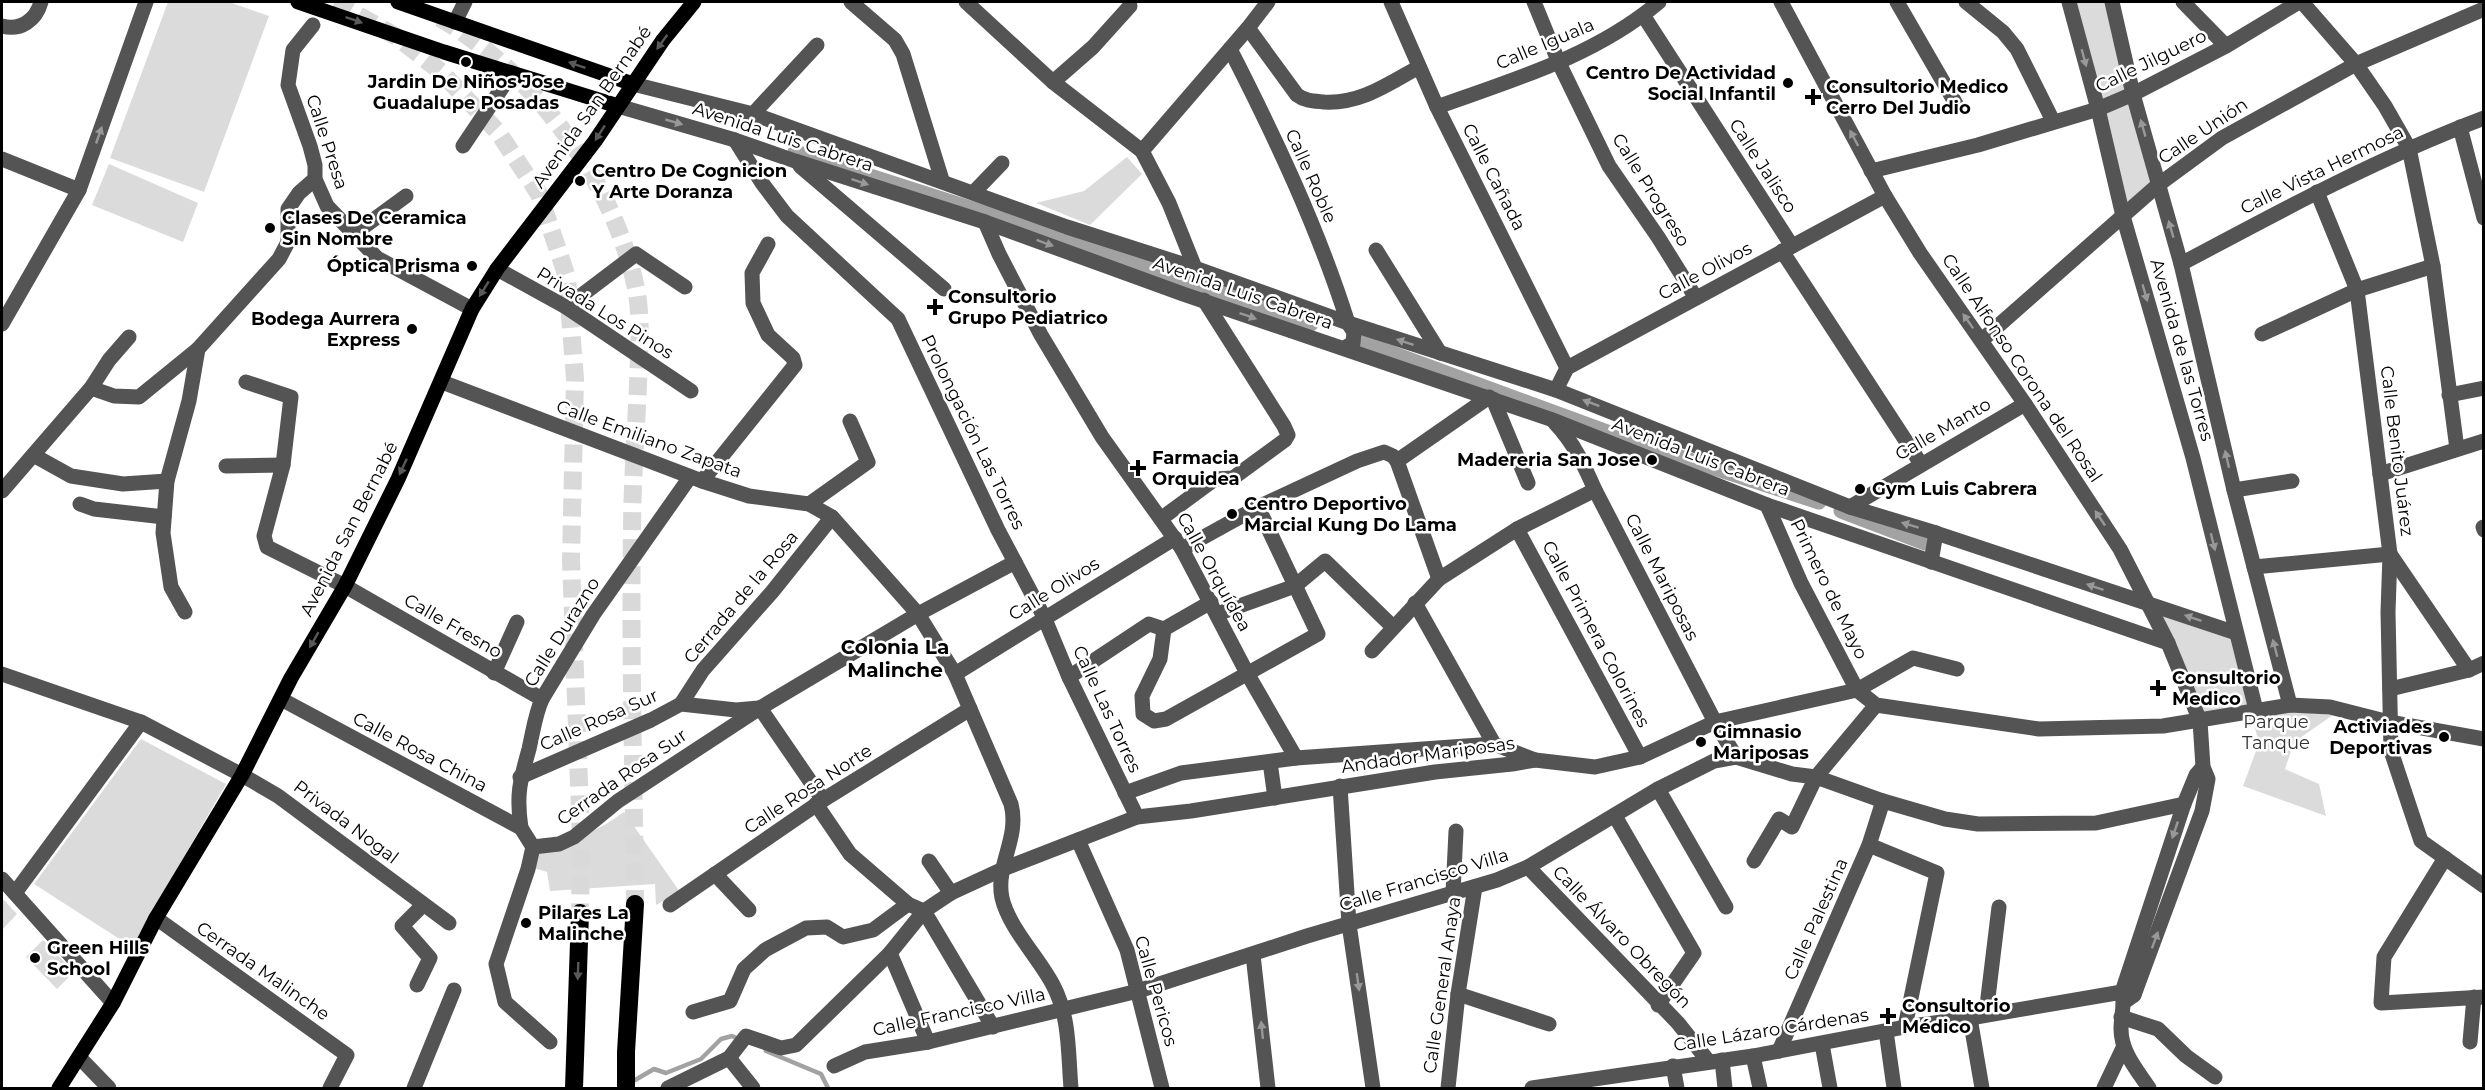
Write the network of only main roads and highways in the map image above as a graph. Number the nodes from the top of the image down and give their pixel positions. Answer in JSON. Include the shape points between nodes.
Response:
{"nodes":[{"id":1,"x":298,"y":2,"type":"edge"},
{"id":2,"x":398,"y":2,"type":"edge"},
{"id":3,"x":693,"y":2,"type":"edge"},
{"id":4,"x":633,"y":84,"type":"junction"},
{"id":5,"x":618,"y":106,"type":"junction"},
{"id":6,"x":635,"y":904,"type":"tunnel mouth"},
{"id":7,"x":580,"y":913,"type":"tunnel mouth"},
{"id":8,"x":59,"y":1089,"type":"edge"},
{"id":9,"x":574,"y":1089,"type":"edge"},
{"id":10,"x":626,"y":1089,"type":"edge"}],
"edges":[{"from":1,"to":5,"type":"main road","name":"Avenida Luis Cabrera","one_way":true},
{"from":4,"to":2,"type":"main road","name":"Avenida Luis Cabrera","one_way":true},
{"from":3,"to":4,"type":"main road","name":"Avenida San Bernabé","one_way":true},
{"from":4,"to":5,"type":"main road","name":"Avenida San Bernabé"},
{"from":5,"to":8,"type":"main road","name":"Avenida San Bernabé","one_way":true,"via":[[496,269],[472,309],[398,479],[345,586],[242,775],[156,918],[113,1003]]},
{"from":6,"to":10,"type":"highway"},
{"from":7,"to":9,"type":"highway","one_way":true}]}
